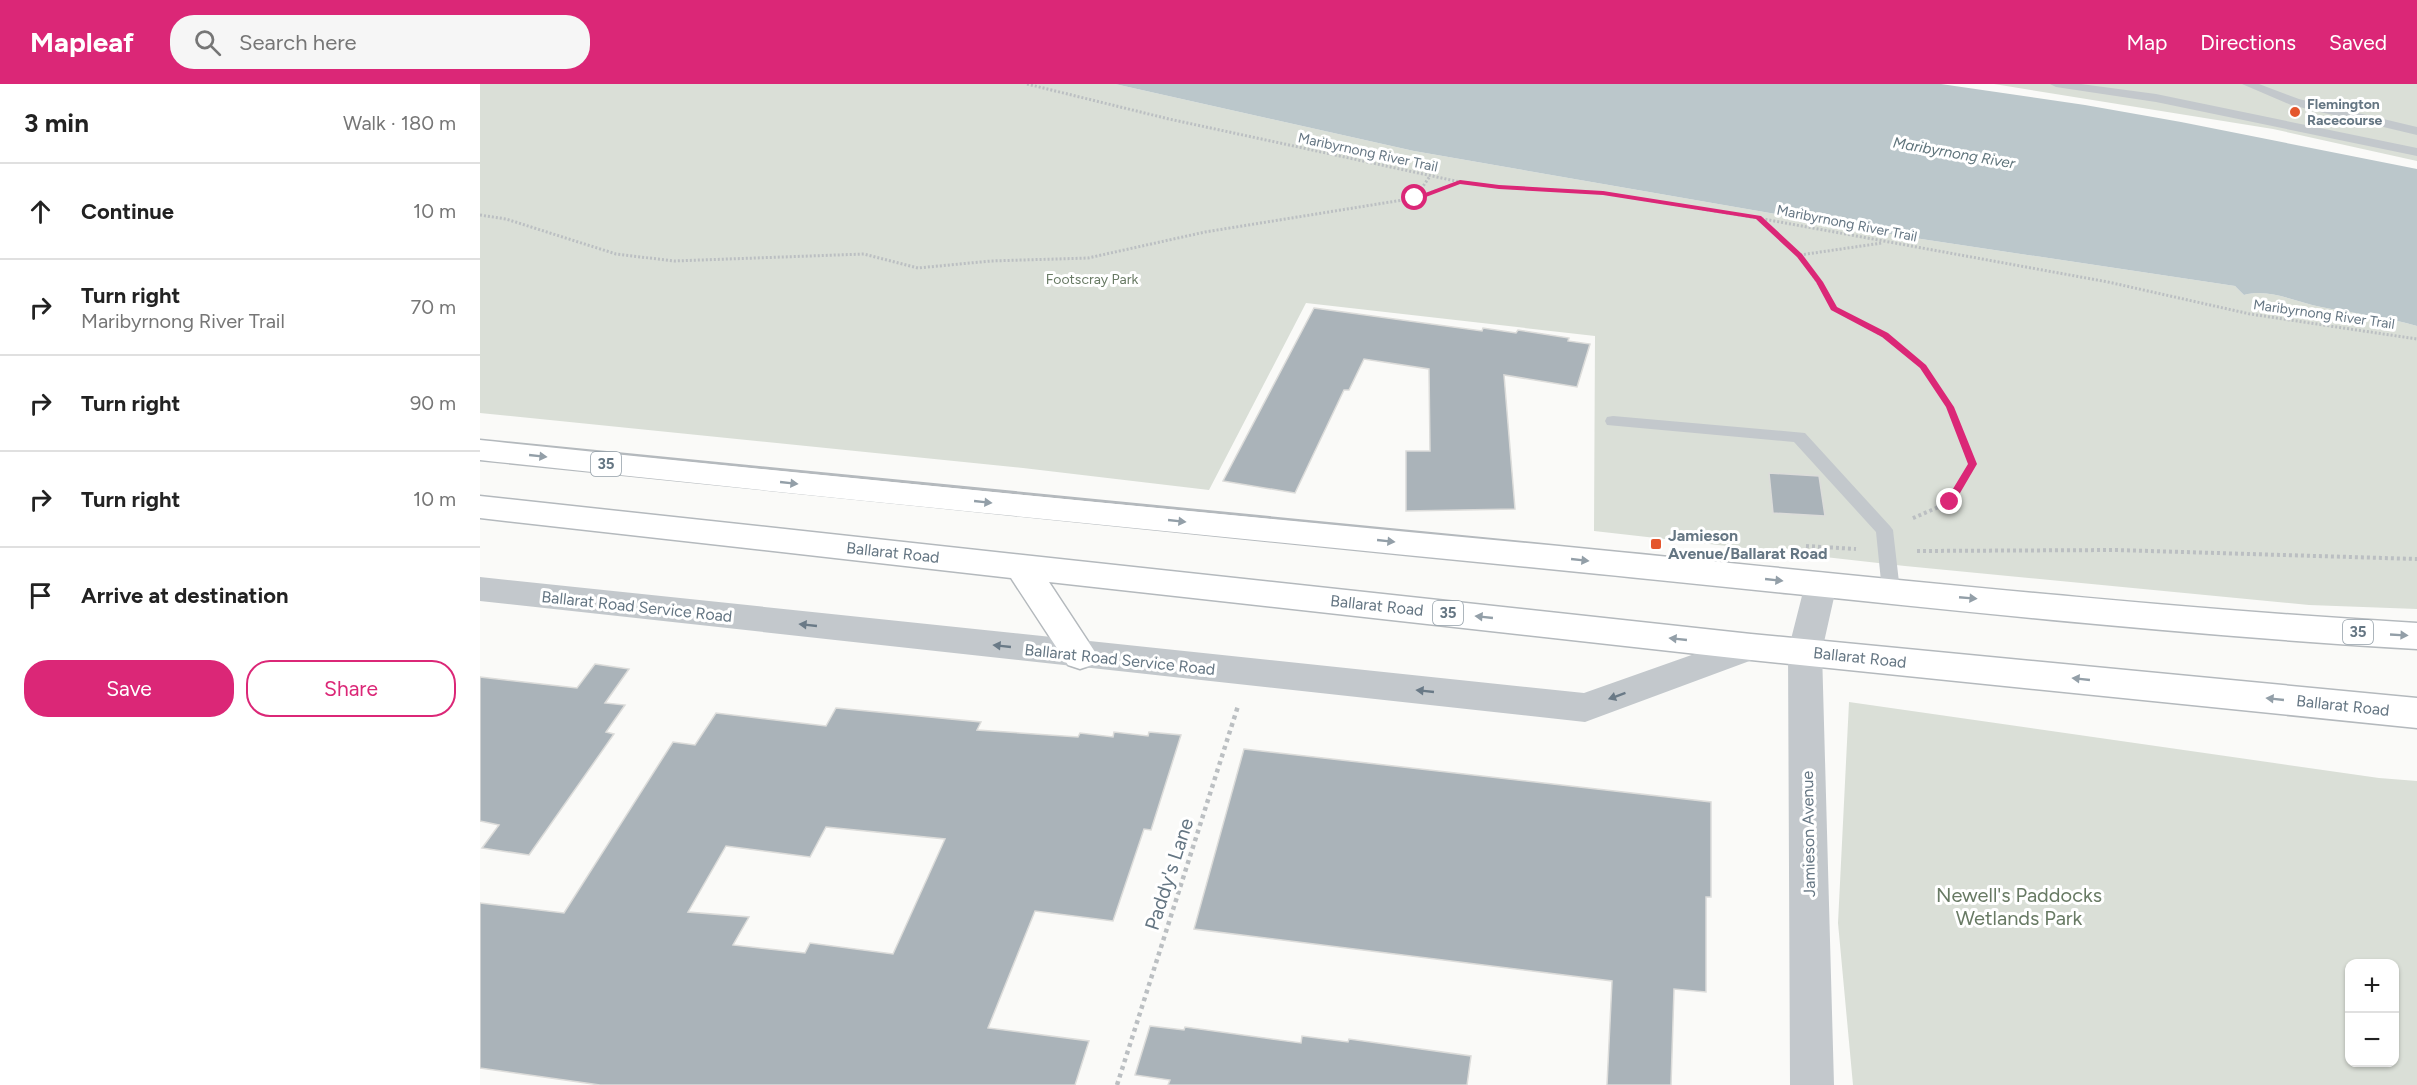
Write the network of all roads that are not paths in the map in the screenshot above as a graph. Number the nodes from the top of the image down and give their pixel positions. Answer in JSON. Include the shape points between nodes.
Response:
{"nodes":[{"id":1,"x":2056,"y":84,"type":"edge"},
{"id":2,"x":2248,"y":84,"type":"edge"},
{"id":3,"x":2417,"y":131,"type":"edge"},
{"id":4,"x":2417,"y":152,"type":"edge"},
{"id":5,"x":1613,"y":422,"type":"dead end"},
{"id":6,"x":480,"y":450,"type":"edge"},
{"id":7,"x":480,"y":507,"type":"edge"},
{"id":8,"x":1021,"y":566,"type":"junction"},
{"id":9,"x":1821,"y":584,"type":"junction"},
{"id":10,"x":480,"y":589,"type":"edge"},
{"id":11,"x":1891,"y":591,"type":"junction"},
{"id":12,"x":2417,"y":636,"type":"edge"},
{"id":13,"x":1751,"y":647,"type":"junction"},
{"id":14,"x":1805,"y":651,"type":"junction"},
{"id":15,"x":1080,"y":655,"type":"junction"},
{"id":16,"x":2417,"y":713,"type":"edge"},
{"id":17,"x":1812,"y":1085,"type":"edge"}],
"edges":[{"from":1,"to":4,"type":"lane","via":[[2156,98]]},
{"from":2,"to":3,"type":"lane","via":[[2295,102]]},
{"from":5,"to":11,"type":"lane","via":[[1799,437],[1884,530]]},
{"from":6,"to":9,"type":"highway","number":"35","one_way":true},
{"from":7,"to":8,"type":"highway","name":"Ballarat Road","number":"35"},
{"from":13,"to":8,"type":"highway","name":"Ballarat Road","number":"35","one_way":true},
{"from":8,"to":15,"type":"highway"},
{"from":9,"to":11,"type":"highway","number":"35"},
{"from":9,"to":14,"type":"street","name":"Jamieson Avenue"},
{"from":15,"to":10,"type":"street","name":"Ballarat Road Service Road","one_way":true},
{"from":11,"to":12,"type":"highway","number":"35","one_way":true,"via":[[2299,629]]},
{"from":13,"to":14,"type":"highway","name":"Ballarat Road","number":"35"},
{"from":13,"to":15,"type":"street","name":"Ballarat Road Service Road","one_way":true,"via":[[1585,708]]},
{"from":16,"to":14,"type":"highway","name":"Ballarat Road","number":"35","one_way":true},
{"from":14,"to":17,"type":"street","name":"Jamieson Avenue"}]}
